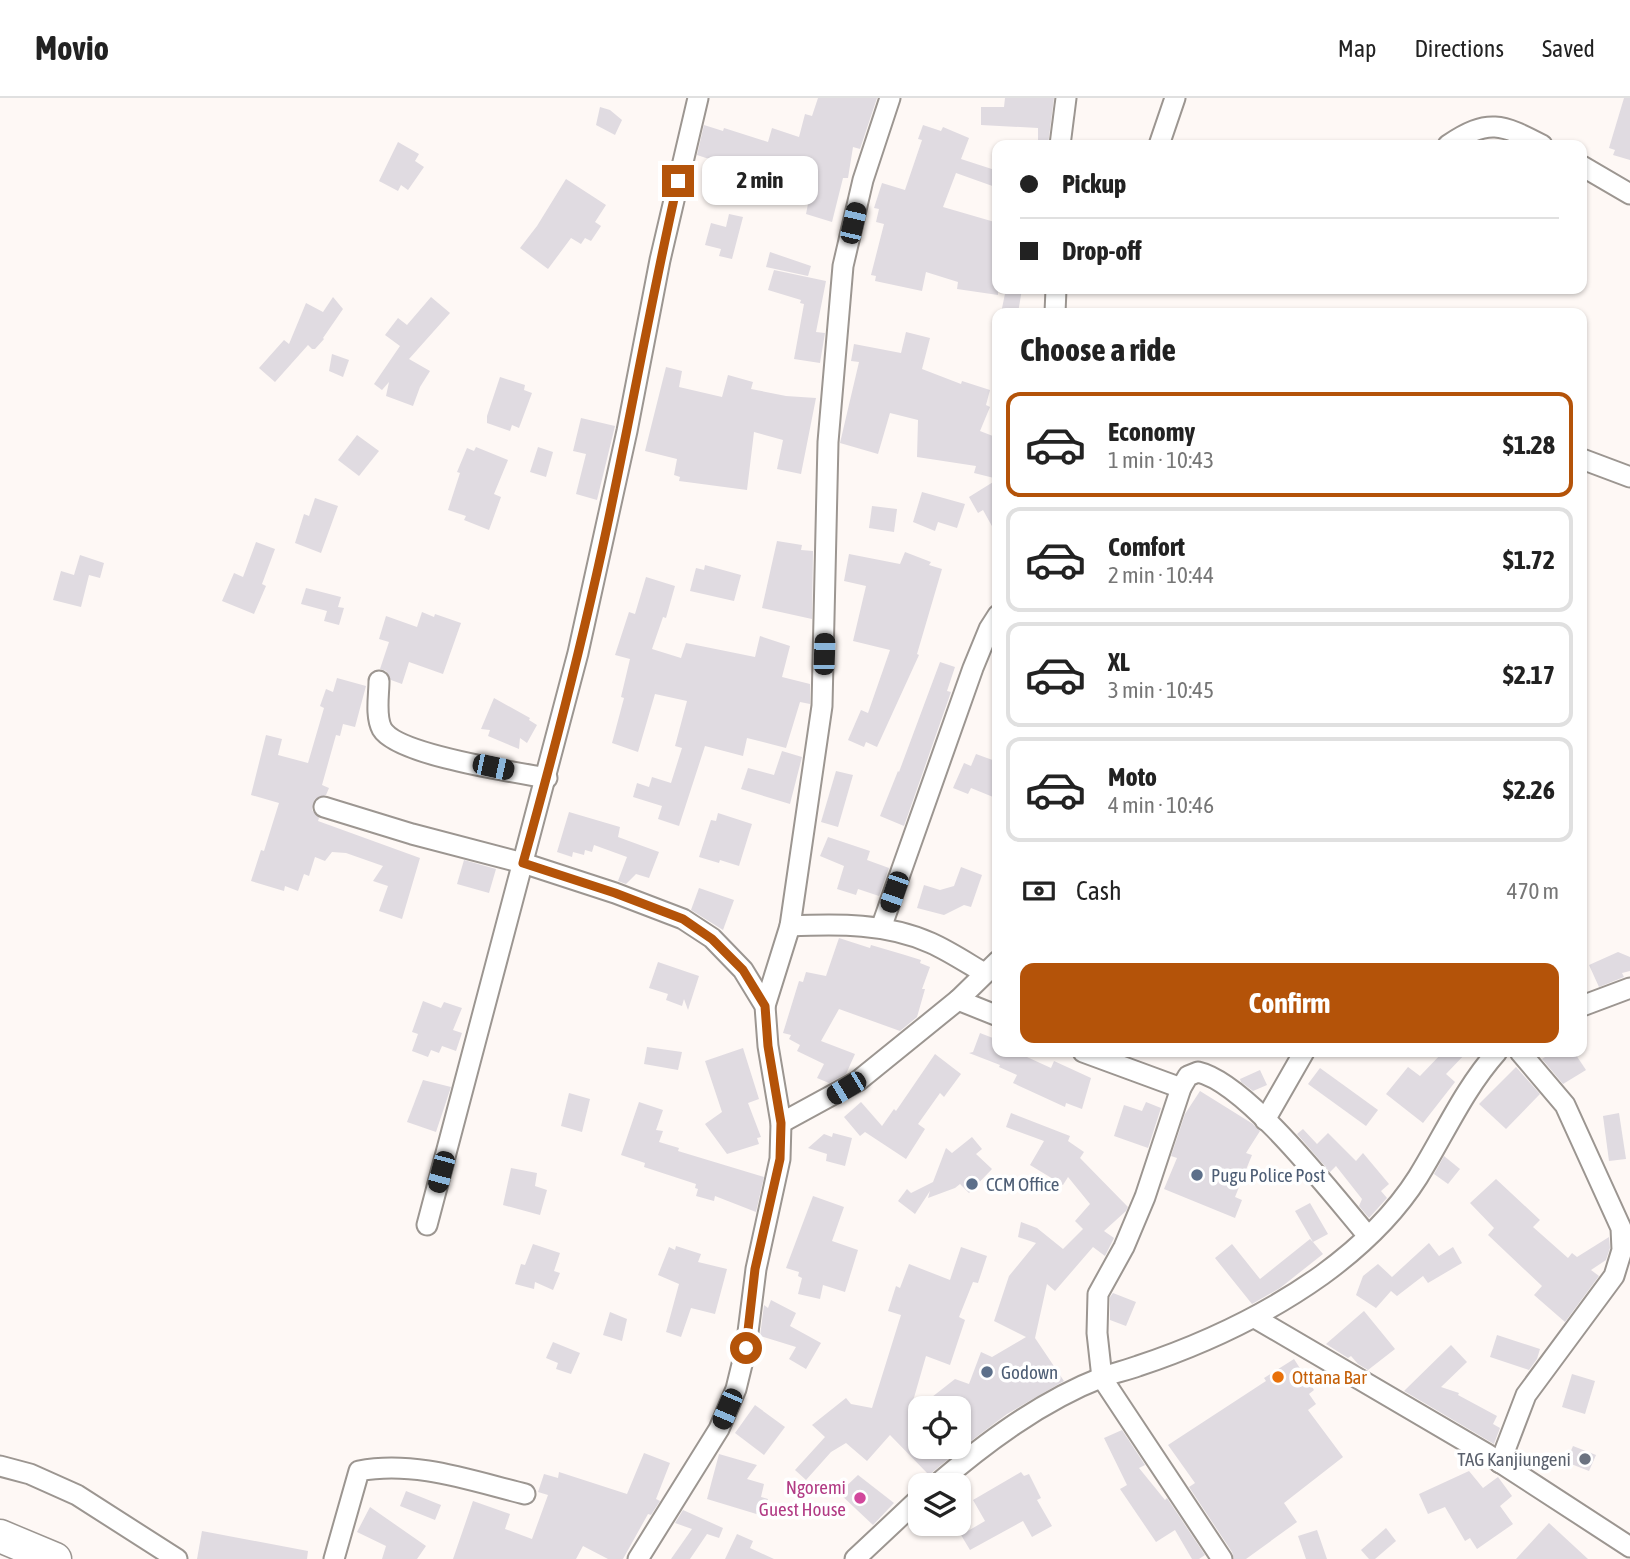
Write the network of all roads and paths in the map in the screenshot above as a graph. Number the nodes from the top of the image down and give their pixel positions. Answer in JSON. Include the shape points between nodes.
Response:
{"nodes":[{"id":1,"x":698,"y":98,"type":"edge"},
{"id":2,"x":890,"y":98,"type":"edge"},
{"id":3,"x":1066,"y":98,"type":"edge"},
{"id":4,"x":1175,"y":98,"type":"edge"},
{"id":5,"x":1060,"y":140,"type":"edge"},
{"id":6,"x":1161,"y":140,"type":"edge"},
{"id":7,"x":1456,"y":140,"type":"edge"},
{"id":8,"x":1532,"y":140,"type":"edge"},
{"id":9,"x":1587,"y":169,"type":"edge"},
{"id":10,"x":1630,"y":194,"type":"edge"},
{"id":11,"x":1587,"y":461,"type":"edge"},
{"id":12,"x":1630,"y":477,"type":"edge"},
{"id":13,"x":992,"y":624,"type":"edge"},
{"id":14,"x":379,"y":681,"type":"dead end"},
{"id":15,"x":547,"y":778,"type":"junction"},
{"id":16,"x":324,"y":807,"type":"dead end"},
{"id":17,"x":523,"y":863,"type":"junction"},
{"id":18,"x":790,"y":926,"type":"junction"},
{"id":19,"x":881,"y":928,"type":"junction"},
{"id":20,"x":991,"y":967,"type":"edge"},
{"id":21,"x":1630,"y":988,"type":"edge"},
{"id":22,"x":958,"y":1000,"type":"junction"},
{"id":23,"x":1587,"y":1004,"type":"edge"},
{"id":24,"x":765,"y":1006,"type":"junction"},
{"id":25,"x":992,"y":1014,"type":"edge"},
{"id":26,"x":1097,"y":1057,"type":"edge"},
{"id":27,"x":1301,"y":1057,"type":"edge"},
{"id":28,"x":1493,"y":1057,"type":"edge"},
{"id":29,"x":1524,"y":1057,"type":"edge"},
{"id":30,"x":1181,"y":1088,"type":"junction"},
{"id":31,"x":1265,"y":1120,"type":"junction"},
{"id":32,"x":781,"y":1123,"type":"junction"},
{"id":33,"x":427,"y":1225,"type":"dead end"},
{"id":34,"x":1368,"y":1236,"type":"junction"},
{"id":35,"x":1255,"y":1318,"type":"junction"},
{"id":36,"x":1102,"y":1378,"type":"junction"},
{"id":37,"x":1500,"y":1463,"type":"junction"},
{"id":38,"x":0,"y":1466,"type":"edge"},
{"id":39,"x":950,"y":1473,"type":"edge"},
{"id":40,"x":525,"y":1494,"type":"dead end"},
{"id":41,"x":908,"y":1509,"type":"edge"},
{"id":42,"x":0,"y":1536,"type":"edge"},
{"id":43,"x":1630,"y":1547,"type":"edge"},
{"id":44,"x":55,"y":1559,"type":"edge"},
{"id":45,"x":177,"y":1559,"type":"edge"},
{"id":46,"x":334,"y":1559,"type":"edge"},
{"id":47,"x":638,"y":1559,"type":"edge"},
{"id":48,"x":855,"y":1559,"type":"edge"},
{"id":49,"x":1222,"y":1559,"type":"edge"}],
"edges":[{"from":1,"to":15,"type":"street","via":[[660,260],[602,551]]},
{"from":2,"to":18,"type":"street","via":[[863,180],[843,267],[828,442],[822,706]]},
{"from":3,"to":5,"type":"street"},
{"from":4,"to":6,"type":"street"},
{"from":7,"to":8,"type":"street","via":[[1488,126]]},
{"from":9,"to":10,"type":"street"},
{"from":11,"to":12,"type":"street"},
{"from":13,"to":19,"type":"street"},
{"from":14,"to":15,"type":"street","via":[[381,728],[391,740],[426,753]]},
{"from":15,"to":17,"type":"street"},
{"from":16,"to":17,"type":"street"},
{"from":17,"to":24,"type":"street","via":[[683,919],[712,939],[743,970]]},
{"from":17,"to":33,"type":"street"},
{"from":18,"to":19,"type":"street"},
{"from":18,"to":24,"type":"street"},
{"from":19,"to":20,"type":"street"},
{"from":20,"to":22,"type":"street"},
{"from":21,"to":23,"type":"street"},
{"from":22,"to":25,"type":"street"},
{"from":22,"to":32,"type":"street","via":[[858,1081]]},
{"from":24,"to":32,"type":"street"},
{"from":26,"to":30,"type":"street"},
{"from":27,"to":31,"type":"street"},
{"from":28,"to":34,"type":"street","via":[[1416,1179]]},
{"from":29,"to":37,"type":"street","via":[[1565,1105],[1621,1228],[1622,1250],[1614,1276],[1527,1395]]},
{"from":30,"to":31,"type":"street","via":[[1188,1076],[1207,1074]]},
{"from":30,"to":36,"type":"street","via":[[1145,1196],[1098,1294]]},
{"from":31,"to":34,"type":"street"},
{"from":32,"to":47,"type":"street","via":[[780,1159],[755,1269],[736,1389],[719,1429]]},
{"from":34,"to":35,"type":"street","via":[[1323,1274]]},
{"from":35,"to":36,"type":"street","via":[[1183,1350]]},
{"from":35,"to":37,"type":"street"},
{"from":36,"to":39,"type":"street","via":[[1041,1408]]},
{"from":36,"to":49,"type":"street"},
{"from":37,"to":43,"type":"street"},
{"from":38,"to":45,"type":"street","via":[[77,1495]]},
{"from":40,"to":46,"type":"street","via":[[435,1473],[383,1466],[359,1471]]},
{"from":41,"to":48,"type":"street"},
{"from":42,"to":44,"type":"main road"}]}
